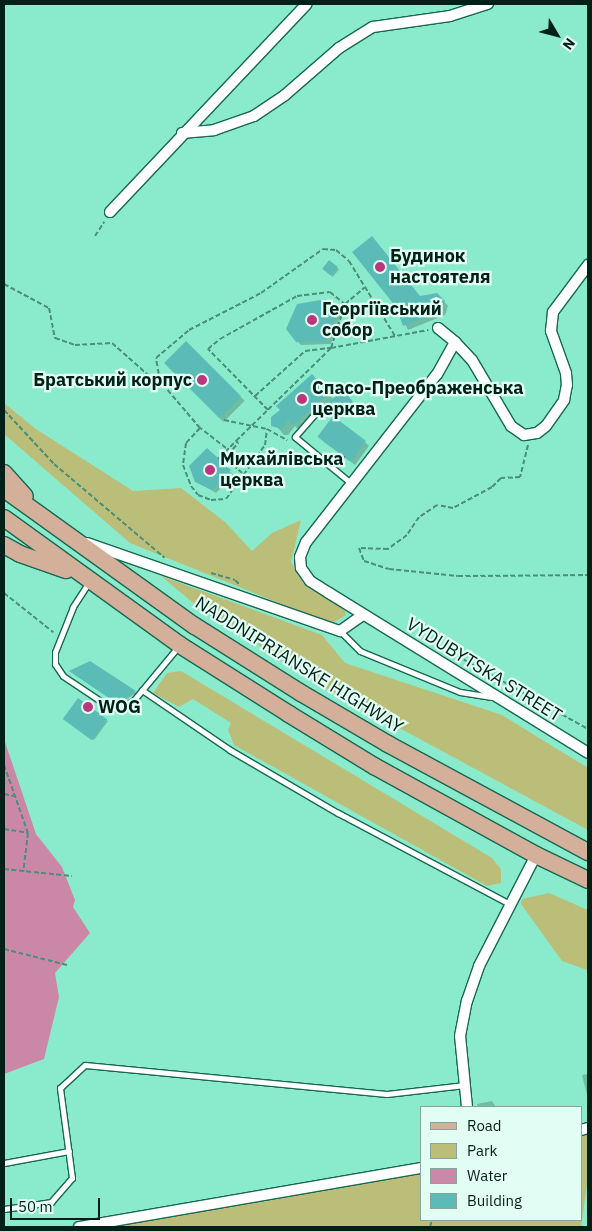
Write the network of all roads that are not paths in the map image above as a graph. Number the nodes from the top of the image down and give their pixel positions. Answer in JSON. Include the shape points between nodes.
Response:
{"nodes":[{"id":1,"x":307,"y":4,"type":"edge"},
{"id":2,"x":488,"y":4,"type":"edge"},
{"id":3,"x":182,"y":133,"type":"junction"},
{"id":4,"x":110,"y":212,"type":"road end"},
{"id":5,"x":588,"y":265,"type":"edge"},
{"id":6,"x":438,"y":328,"type":"road end"},
{"id":7,"x":455,"y":342,"type":"junction"},
{"id":8,"x":319,"y":409,"type":"dead end"},
{"id":9,"x":4,"y":473,"type":"edge"},
{"id":10,"x":352,"y":484,"type":"junction"},
{"id":11,"x":4,"y":489,"type":"edge"},
{"id":12,"x":4,"y":518,"type":"edge"},
{"id":13,"x":60,"y":531,"type":"junction"},
{"id":14,"x":4,"y":544,"type":"edge"},
{"id":15,"x":85,"y":578,"type":"junction"},
{"id":16,"x":364,"y":615,"type":"junction"},
{"id":17,"x":340,"y":631,"type":"junction"},
{"id":18,"x":180,"y":645,"type":"junction"},
{"id":19,"x":142,"y":690,"type":"junction"},
{"id":20,"x":499,"y":698,"type":"junction"},
{"id":21,"x":588,"y":753,"type":"edge"},
{"id":22,"x":588,"y":852,"type":"edge"},
{"id":23,"x":536,"y":855,"type":"junction"},
{"id":24,"x":588,"y":880,"type":"edge"},
{"id":25,"x":510,"y":904,"type":"junction"},
{"id":26,"x":464,"y":1085,"type":"junction"},
{"id":27,"x":467,"y":1106,"type":"edge"},
{"id":28,"x":69,"y":1151,"type":"junction"},
{"id":29,"x":4,"y":1163,"type":"edge"},
{"id":30,"x":420,"y":1168,"type":"edge"},
{"id":31,"x":4,"y":1209,"type":"edge"},
{"id":32,"x":79,"y":1227,"type":"edge"}],
"edges":[{"from":1,"to":3,"type":"street"},
{"from":2,"to":3,"type":"street","via":[[450,16],[372,27],[339,48],[285,95],[254,116],[214,130]]},
{"from":3,"to":4,"type":"street"},
{"from":5,"to":7,"type":"street","via":[[553,312],[551,331],[566,373],[564,400],[546,426],[531,434],[518,433],[472,360]]},
{"from":6,"to":7,"type":"street"},
{"from":7,"to":10,"type":"street","name":"VYDUBYTSKA STREET","via":[[437,374]]},
{"from":8,"to":10,"type":"lane","via":[[295,437]]},
{"from":9,"to":13,"type":"main road"},
{"from":10,"to":16,"type":"street","name":"VYDUBYTSKA STREET","via":[[306,542],[300,556],[301,568],[310,581]]},
{"from":11,"to":13,"type":"main road","name":"NADDNIPRIANSKE HIGHWAY"},
{"from":12,"to":15,"type":"main road"},
{"from":13,"to":17,"type":"street"},
{"from":13,"to":22,"type":"main road","name":"NADDNIPRIANSKE HIGHWAY","via":[[195,626],[301,694]]},
{"from":14,"to":15,"type":"main road","via":[[20,554]]},
{"from":15,"to":18,"type":"main road"},
{"from":15,"to":19,"type":"lane","via":[[59,636],[54,652],[56,664],[63,676],[118,709]]},
{"from":16,"to":17,"type":"street"},
{"from":16,"to":20,"type":"street","name":"VYDUBYTSKA STREET"},
{"from":17,"to":20,"type":"lane","via":[[360,650],[460,692]]},
{"from":18,"to":19,"type":"lane"},
{"from":18,"to":23,"type":"main road","via":[[374,766]]},
{"from":19,"to":25,"type":"lane","via":[[230,750],[338,813]]},
{"from":20,"to":21,"type":"street","name":"VYDUBYTSKA STREET"},
{"from":23,"to":24,"type":"main road"},
{"from":23,"to":25,"type":"street"},
{"from":25,"to":26,"type":"street","via":[[479,966],[467,1001],[460,1036]]},
{"from":26,"to":27,"type":"street"},
{"from":26,"to":28,"type":"lane","via":[[387,1094],[84,1065],[60,1088]]},
{"from":28,"to":29,"type":"lane"},
{"from":28,"to":31,"type":"lane","via":[[72,1178],[51,1202]]},
{"from":30,"to":32,"type":"street"}]}
